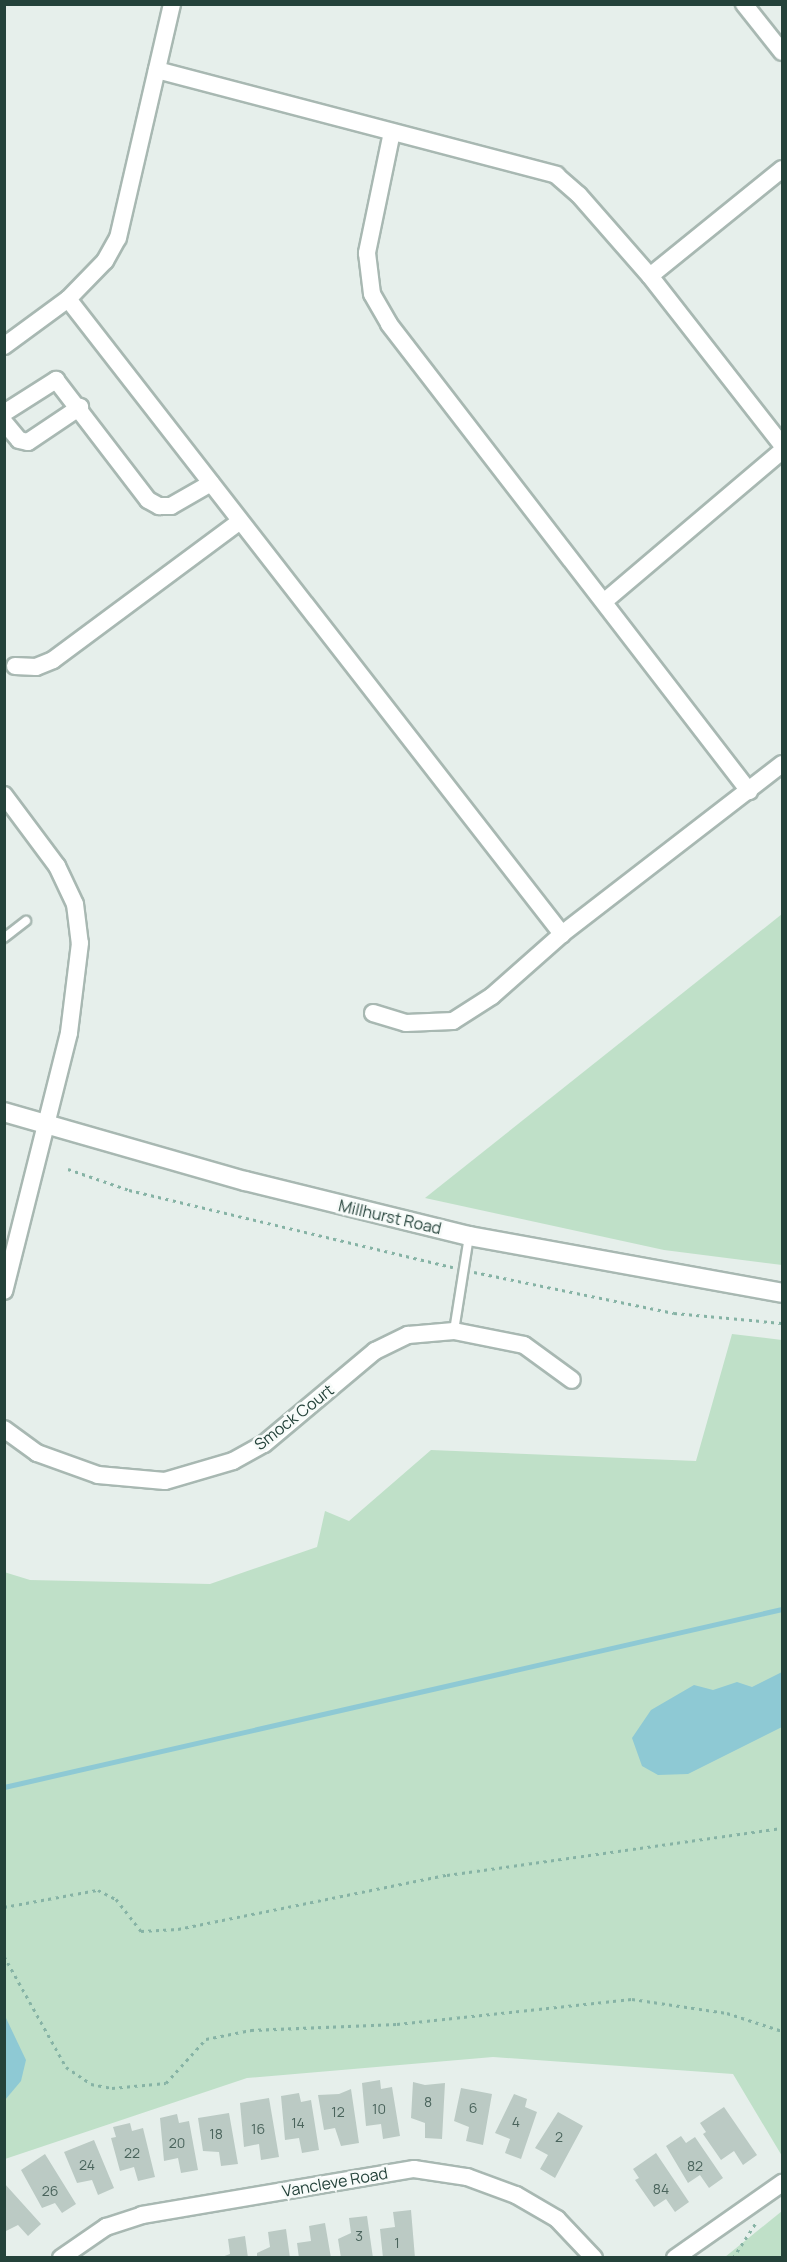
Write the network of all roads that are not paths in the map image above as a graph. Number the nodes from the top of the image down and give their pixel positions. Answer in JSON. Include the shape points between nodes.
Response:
{"nodes":[{"id":1,"x":172,"y":4,"type":"edge"},
{"id":2,"x":744,"y":4,"type":"edge"},
{"id":3,"x":783,"y":52,"type":"edge"},
{"id":4,"x":158,"y":70,"type":"junction"},
{"id":5,"x":392,"y":132,"type":"junction"},
{"id":6,"x":783,"y":170,"type":"edge"},
{"id":7,"x":650,"y":276,"type":"junction"},
{"id":8,"x":68,"y":299,"type":"junction"},
{"id":9,"x":4,"y":346,"type":"edge"},
{"id":10,"x":80,"y":407,"type":"junction"},
{"id":11,"x":4,"y":413,"type":"edge"},
{"id":12,"x":4,"y":422,"type":"edge"},
{"id":13,"x":783,"y":445,"type":"edge"},
{"id":14,"x":783,"y":451,"type":"edge"},
{"id":15,"x":211,"y":483,"type":"junction"},
{"id":16,"x":240,"y":521,"type":"junction"},
{"id":17,"x":606,"y":600,"type":"junction"},
{"id":18,"x":15,"y":666,"type":"dead end"},
{"id":19,"x":783,"y":764,"type":"edge"},
{"id":20,"x":750,"y":791,"type":"junction"},
{"id":21,"x":4,"y":795,"type":"edge"},
{"id":22,"x":26,"y":921,"type":"dead end"},
{"id":23,"x":562,"y":934,"type":"junction"},
{"id":24,"x":4,"y":938,"type":"edge"},
{"id":25,"x":373,"y":1013,"type":"dead end"},
{"id":26,"x":4,"y":1112,"type":"edge"},
{"id":27,"x":48,"y":1125,"type":"junction"},
{"id":28,"x":469,"y":1236,"type":"junction"},
{"id":29,"x":4,"y":1291,"type":"edge"},
{"id":30,"x":783,"y":1293,"type":"edge"},
{"id":31,"x":454,"y":1330,"type":"junction"},
{"id":32,"x":572,"y":1380,"type":"dead end"},
{"id":33,"x":4,"y":1429,"type":"edge"},
{"id":34,"x":783,"y":2183,"type":"edge"},
{"id":35,"x":61,"y":2258,"type":"edge"},
{"id":36,"x":594,"y":2258,"type":"edge"},
{"id":37,"x":675,"y":2258,"type":"edge"}],
"edges":[{"from":1,"to":4,"type":"street"},
{"from":2,"to":3,"type":"street"},
{"from":4,"to":5,"type":"street"},
{"from":4,"to":8,"type":"street","via":[[118,238],[105,261]]},
{"from":5,"to":7,"type":"street","via":[[556,175],[579,195]]},
{"from":5,"to":17,"type":"street","via":[[367,253],[372,294],[389,324]]},
{"from":6,"to":7,"type":"street"},
{"from":7,"to":13,"type":"street"},
{"from":8,"to":9,"type":"street"},
{"from":8,"to":15,"type":"street"},
{"from":10,"to":11,"type":"street","via":[[61,382],[51,380]]},
{"from":10,"to":12,"type":"street","via":[[28,442],[19,440]]},
{"from":10,"to":15,"type":"street","via":[[148,500],[159,506],[171,506]]},
{"from":14,"to":17,"type":"street"},
{"from":15,"to":16,"type":"street"},
{"from":16,"to":18,"type":"street","via":[[53,660],[36,668]]},
{"from":16,"to":23,"type":"street"},
{"from":17,"to":20,"type":"street"},
{"from":19,"to":20,"type":"street"},
{"from":20,"to":23,"type":"street"},
{"from":21,"to":27,"type":"street","via":[[57,866],[75,904],[77,984]]},
{"from":22,"to":24,"type":"lane"},
{"from":23,"to":25,"type":"street","via":[[492,996],[453,1021],[406,1023]]},
{"from":26,"to":27,"type":"street","name":"Millhurst Road"},
{"from":27,"to":28,"type":"street","name":"Millhurst Road","via":[[244,1181]]},
{"from":27,"to":29,"type":"street"},
{"from":28,"to":30,"type":"street","name":"Millhurst Road"},
{"from":28,"to":31,"type":"lane"},
{"from":31,"to":32,"type":"street","name":"Smock Court","via":[[524,1345]]},
{"from":31,"to":33,"type":"street","name":"Smock Court","via":[[408,1335],[375,1351],[264,1444],[233,1461],[165,1481],[98,1475],[37,1453]]},
{"from":34,"to":37,"type":"street"},
{"from":35,"to":36,"type":"street","name":"Vancleve Road","via":[[106,2227],[142,2215],[414,2169],[468,2177],[516,2194],[557,2219]]}]}
